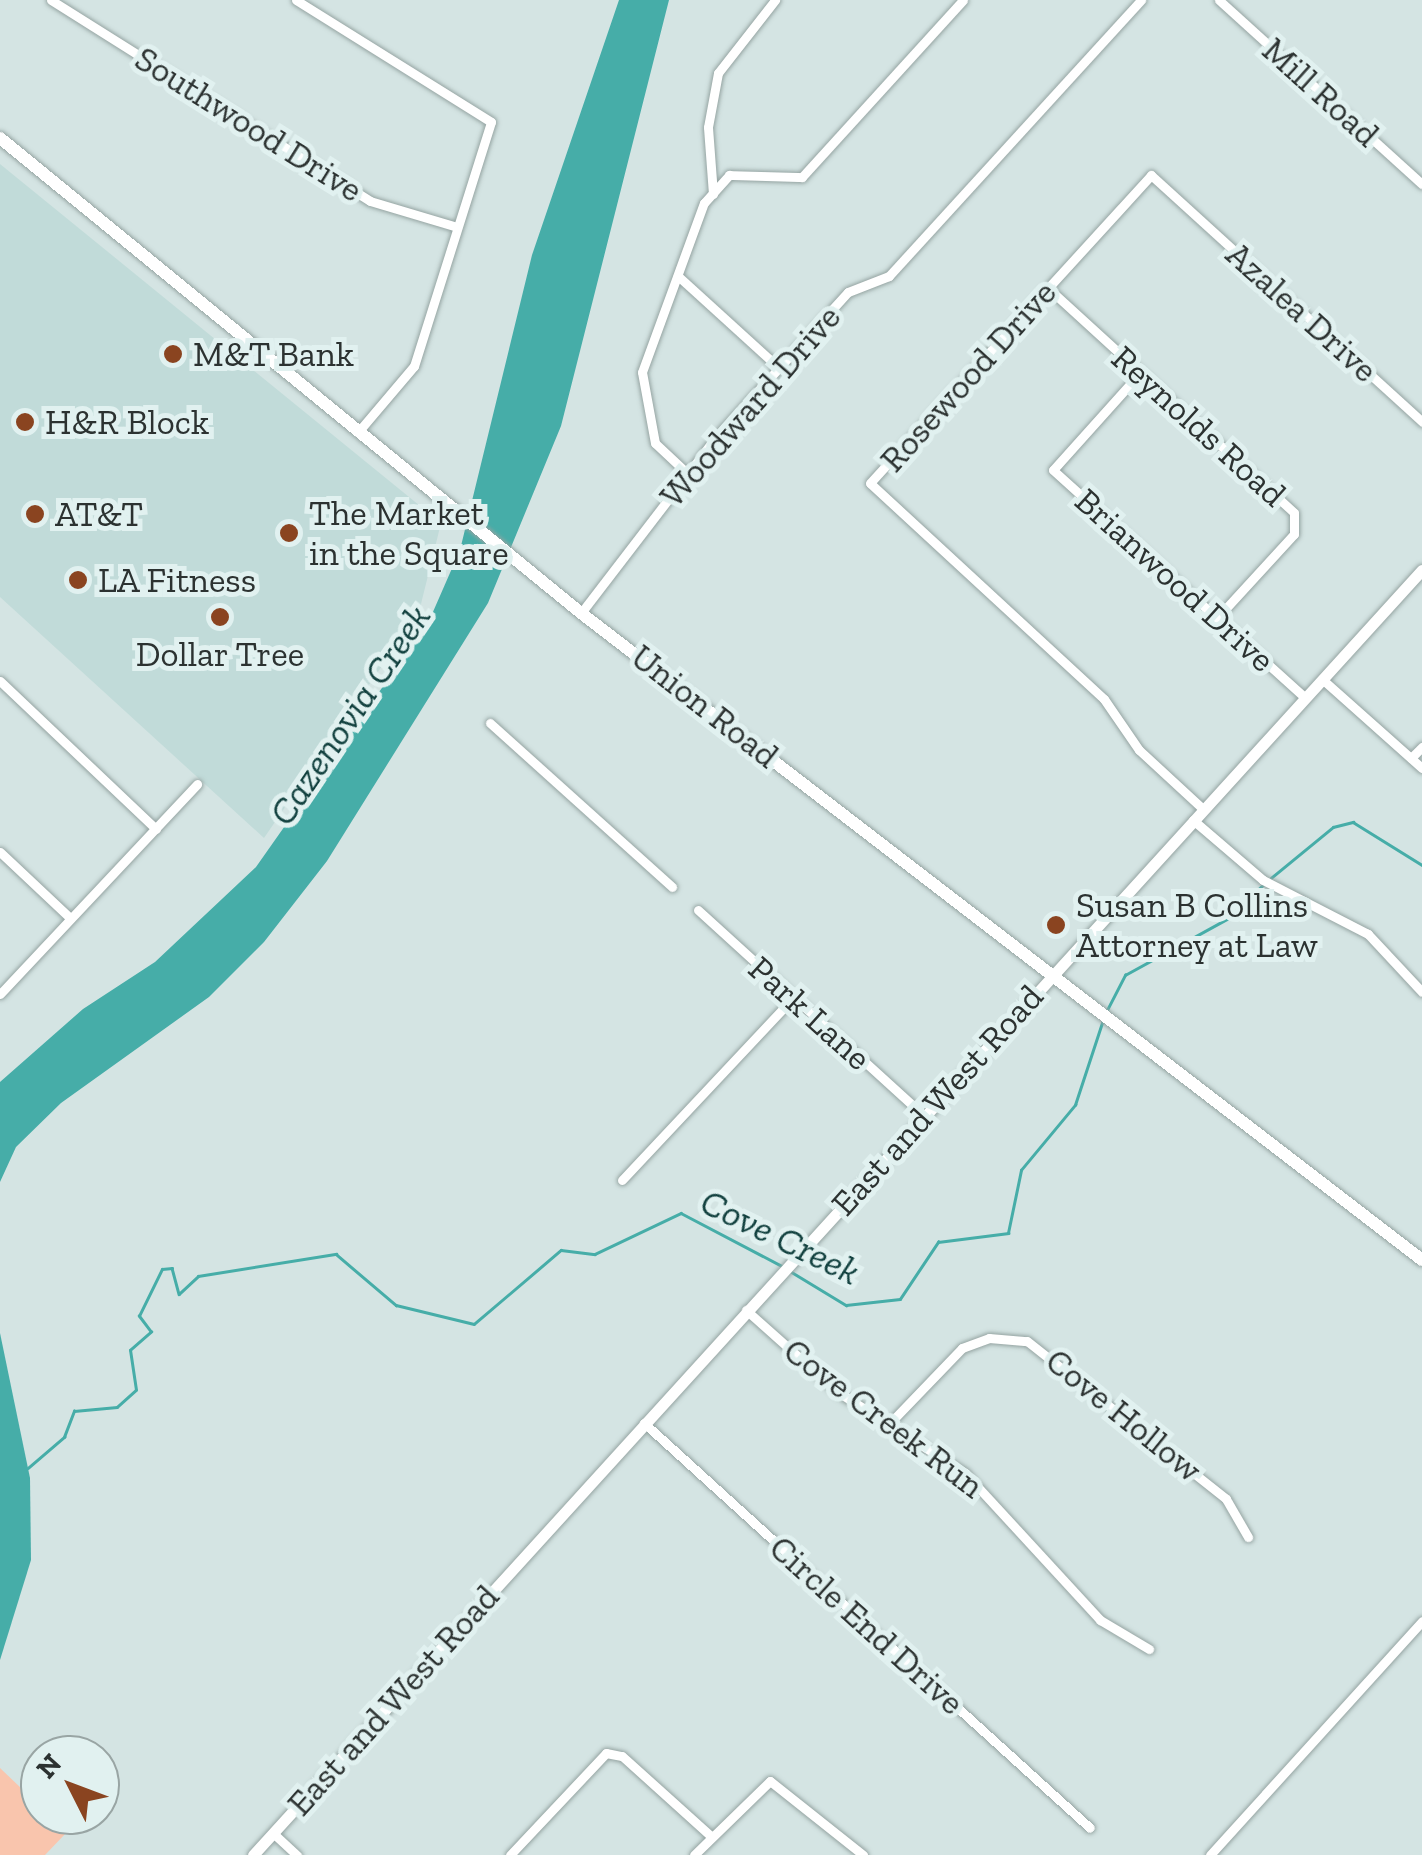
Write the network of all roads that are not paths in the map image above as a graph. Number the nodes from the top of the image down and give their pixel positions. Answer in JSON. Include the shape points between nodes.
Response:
{"nodes":[{"id":1,"x":51,"y":0,"type":"edge"},
{"id":2,"x":296,"y":0,"type":"edge"},
{"id":3,"x":775,"y":0,"type":"edge"},
{"id":4,"x":963,"y":0,"type":"edge"},
{"id":5,"x":1141,"y":0,"type":"edge"},
{"id":6,"x":1219,"y":0,"type":"edge"},
{"id":7,"x":0,"y":138,"type":"edge"},
{"id":8,"x":1422,"y":184,"type":"edge"},
{"id":9,"x":713,"y":194,"type":"junction"},
{"id":10,"x":1182,"y":202,"type":"joint"},
{"id":11,"x":457,"y":228,"type":"junction"},
{"id":12,"x":678,"y":276,"type":"junction"},
{"id":13,"x":1048,"y":288,"type":"junction"},
{"id":14,"x":779,"y":368,"type":"junction"},
{"id":15,"x":1140,"y":373,"type":"junction"},
{"id":16,"x":1422,"y":422,"type":"edge"},
{"id":17,"x":358,"y":432,"type":"junction"},
{"id":18,"x":688,"y":474,"type":"junction"},
{"id":19,"x":1422,"y":570,"type":"edge"},
{"id":20,"x":581,"y":612,"type":"junction"},
{"id":21,"x":1218,"y":618,"type":"junction"},
{"id":22,"x":1322,"y":679,"type":"junction"},
{"id":23,"x":0,"y":682,"type":"edge"},
{"id":24,"x":1305,"y":698,"type":"junction"},
{"id":25,"x":490,"y":723,"type":"dead end"},
{"id":26,"x":1422,"y":747,"type":"edge"},
{"id":27,"x":1411,"y":758,"type":"junction"},
{"id":28,"x":1422,"y":768,"type":"edge"},
{"id":29,"x":198,"y":784,"type":"dead end"},
{"id":30,"x":1203,"y":809,"type":"junction"},
{"id":31,"x":1193,"y":820,"type":"junction"},
{"id":32,"x":156,"y":829,"type":"junction"},
{"id":33,"x":0,"y":852,"type":"edge"},
{"id":34,"x":672,"y":887,"type":"dead end"},
{"id":35,"x":698,"y":910,"type":"dead end"},
{"id":36,"x":70,"y":918,"type":"junction"},
{"id":37,"x":1052,"y":974,"type":"junction"},
{"id":38,"x":1422,"y":992,"type":"edge"},
{"id":39,"x":0,"y":994,"type":"edge"},
{"id":40,"x":794,"y":998,"type":"junction"},
{"id":41,"x":924,"y":1115,"type":"junction"},
{"id":42,"x":622,"y":1180,"type":"dead end"},
{"id":43,"x":1422,"y":1260,"type":"edge"},
{"id":44,"x":746,"y":1310,"type":"junction"},
{"id":45,"x":644,"y":1423,"type":"junction"},
{"id":46,"x":888,"y":1425,"type":"junction"},
{"id":47,"x":1248,"y":1537,"type":"dead end"},
{"id":48,"x":1422,"y":1621,"type":"edge"},
{"id":49,"x":1150,"y":1649,"type":"dead end"},
{"id":50,"x":1090,"y":1828,"type":"dead end"},
{"id":51,"x":272,"y":1833,"type":"junction"},
{"id":52,"x":711,"y":1836,"type":"junction"},
{"id":53,"x":853,"y":1846,"type":"junction"},
{"id":54,"x":252,"y":1855,"type":"edge"},
{"id":55,"x":297,"y":1855,"type":"edge"},
{"id":56,"x":510,"y":1855,"type":"edge"},
{"id":57,"x":694,"y":1855,"type":"edge"},
{"id":58,"x":845,"y":1855,"type":"edge"},
{"id":59,"x":863,"y":1855,"type":"edge"},
{"id":60,"x":1210,"y":1855,"type":"edge"}],
"edges":[{"from":1,"to":11,"type":"street","name":"Southwood Drive","via":[[370,201]]},
{"from":2,"to":11,"type":"street","via":[[491,122]]},
{"from":3,"to":9,"type":"street","via":[[718,73],[708,128]]},
{"from":4,"to":9,"type":"street","via":[[802,177],[730,175]]},
{"from":5,"to":14,"type":"street","name":"Woodward Drive","via":[[889,276],[848,292]]},
{"from":6,"to":8,"type":"street","name":"Mill Road"},
{"from":7,"to":17,"type":"main road","name":"Union Road"},
{"from":9,"to":12,"type":"street"},
{"from":10,"to":13,"type":"street","name":"Rosewood Drive","via":[[1152,174]]},
{"from":10,"to":16,"type":"street","name":"Azalea Drive"},
{"from":11,"to":17,"type":"street","via":[[414,366]]},
{"from":12,"to":14,"type":"street"},
{"from":12,"to":18,"type":"street","via":[[642,372],[655,443]]},
{"from":13,"to":15,"type":"street","name":"Reynolds Road"},
{"from":13,"to":30,"type":"street","name":"Rosewood Drive","via":[[870,484],[1104,699],[1139,750]]},
{"from":14,"to":18,"type":"street","name":"Woodward Drive"},
{"from":15,"to":21,"type":"street","name":"Reynolds Road","via":[[1294,513],[1294,534]]},
{"from":15,"to":21,"type":"street","name":"Brianwood Drive","via":[[1053,470]]},
{"from":17,"to":20,"type":"main road","name":"Union Road"},
{"from":18,"to":20,"type":"street","name":"Woodward Drive"},
{"from":19,"to":22,"type":"street","name":"East and West Road"},
{"from":20,"to":37,"type":"main road","name":"Union Road"},
{"from":21,"to":24,"type":"street","name":"Brianwood Drive"},
{"from":22,"to":24,"type":"street","name":"East and West Road"},
{"from":22,"to":27,"type":"street"},
{"from":23,"to":32,"type":"street"},
{"from":24,"to":30,"type":"street","name":"East and West Road"},
{"from":25,"to":34,"type":"street"},
{"from":26,"to":27,"type":"street"},
{"from":27,"to":28,"type":"street"},
{"from":29,"to":32,"type":"street"},
{"from":30,"to":31,"type":"street","name":"East and West Road"},
{"from":31,"to":37,"type":"street","name":"East and West Road"},
{"from":31,"to":38,"type":"street","via":[[1262,880],[1368,934]]},
{"from":32,"to":36,"type":"street"},
{"from":33,"to":36,"type":"street"},
{"from":35,"to":40,"type":"street","name":"Park Lane"},
{"from":36,"to":39,"type":"street"},
{"from":37,"to":41,"type":"street","name":"East and West Road"},
{"from":37,"to":43,"type":"main road","name":"Union Road"},
{"from":40,"to":41,"type":"street","name":"Park Lane"},
{"from":40,"to":42,"type":"street"},
{"from":41,"to":44,"type":"street","name":"East and West Road"},
{"from":44,"to":45,"type":"street","name":"East and West Road"},
{"from":44,"to":46,"type":"street","name":"Cove Creek Run"},
{"from":45,"to":50,"type":"street","name":"Circle End Drive"},
{"from":45,"to":51,"type":"street","name":"East and West Road"},
{"from":46,"to":47,"type":"street","name":"Cove Hollow","via":[[962,1348],[989,1338],[1027,1341],[1226,1498]]},
{"from":46,"to":49,"type":"street","name":"Cove Creek Run","via":[[965,1473],[1100,1620]]},
{"from":48,"to":60,"type":"street"},
{"from":51,"to":54,"type":"street","name":"East and West Road"},
{"from":51,"to":55,"type":"street"},
{"from":52,"to":53,"type":"street","via":[[770,1781]]},
{"from":52,"to":56,"type":"street","via":[[622,1756],[606,1753]]},
{"from":52,"to":57,"type":"street"},
{"from":53,"to":58,"type":"street"},
{"from":53,"to":59,"type":"street"}]}
